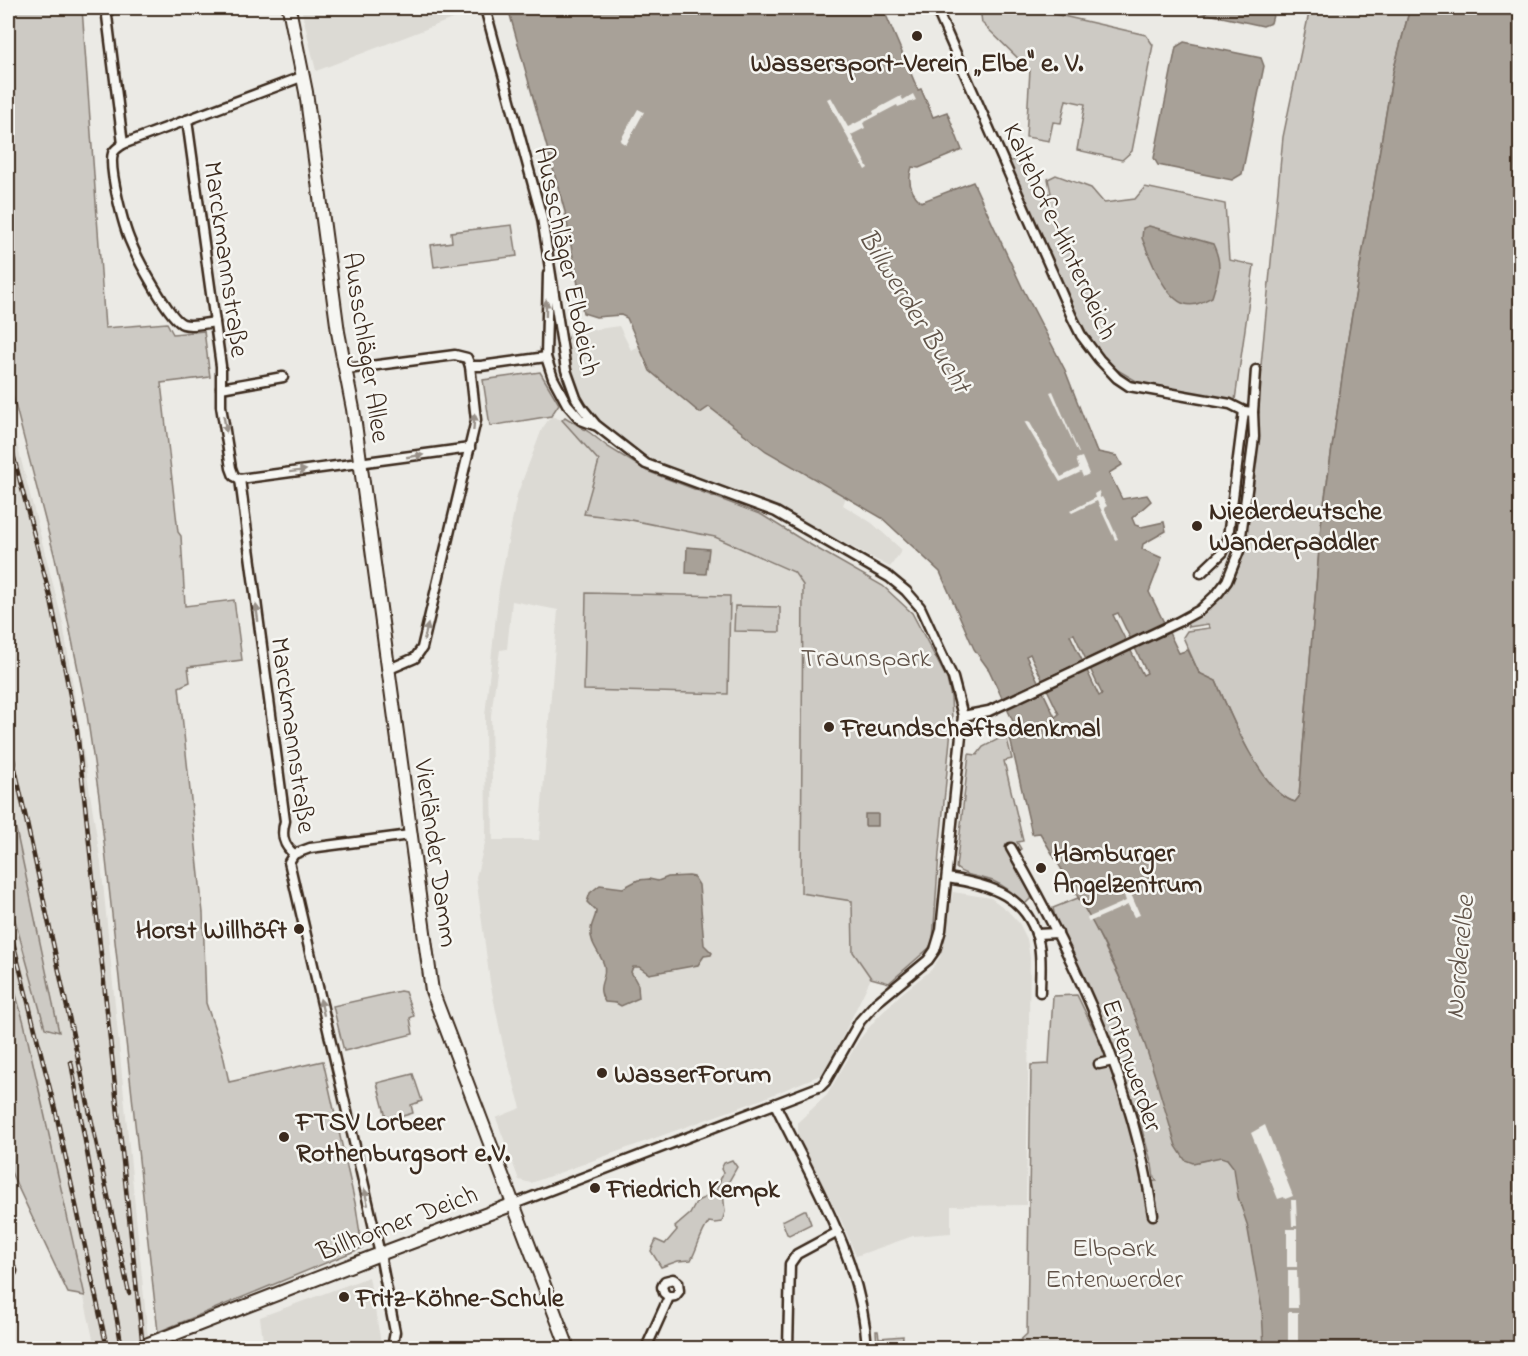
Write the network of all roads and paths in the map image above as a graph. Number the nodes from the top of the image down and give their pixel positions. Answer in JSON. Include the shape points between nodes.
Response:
{"nodes":[{"id":1,"x":106,"y":8,"type":"edge"},
{"id":2,"x":285,"y":8,"type":"edge"},
{"id":3,"x":289,"y":8,"type":"edge"},
{"id":4,"x":485,"y":8,"type":"edge"},
{"id":5,"x":936,"y":8,"type":"edge"},
{"id":6,"x":294,"y":33,"type":"junction"},
{"id":7,"x":304,"y":76,"type":"junction"},
{"id":8,"x":187,"y":120,"type":"junction"},
{"id":9,"x":123,"y":144,"type":"junction"},
{"id":10,"x":550,"y":258,"type":"junction"},
{"id":11,"x":215,"y":322,"type":"junction"},
{"id":12,"x":546,"y":357,"type":"junction"},
{"id":13,"x":470,"y":366,"type":"junction"},
{"id":14,"x":347,"y":369,"type":"junction"},
{"id":15,"x":1256,"y":370,"type":"dead end"},
{"id":16,"x":283,"y":377,"type":"dead end"},
{"id":17,"x":221,"y":388,"type":"junction"},
{"id":18,"x":1248,"y":412,"type":"junction"},
{"id":19,"x":596,"y":425,"type":"junction"},
{"id":20,"x":470,"y":448,"type":"junction"},
{"id":21,"x":360,"y":463,"type":"junction"},
{"id":22,"x":240,"y":479,"type":"junction"},
{"id":23,"x":1201,"y":573,"type":"dead end"},
{"id":24,"x":387,"y":670,"type":"junction"},
{"id":25,"x":963,"y":716,"type":"junction"},
{"id":26,"x":410,"y":835,"type":"junction"},
{"id":27,"x":1011,"y":848,"type":"dead end"},
{"id":28,"x":294,"y":854,"type":"junction"},
{"id":29,"x":947,"y":878,"type":"junction"},
{"id":30,"x":1058,"y":933,"type":"junction"},
{"id":31,"x":1036,"y":934,"type":"junction"},
{"id":32,"x":1040,"y":992,"type":"dead end"},
{"id":33,"x":1113,"y":1060,"type":"junction"},
{"id":34,"x":1099,"y":1064,"type":"dead end"},
{"id":35,"x":775,"y":1104,"type":"junction"},
{"id":36,"x":513,"y":1204,"type":"junction"},
{"id":37,"x":1153,"y":1215,"type":"dead end"},
{"id":38,"x":838,"y":1232,"type":"junction"},
{"id":39,"x":380,"y":1254,"type":"junction"},
{"id":40,"x":669,"y":1297,"type":"dead end"},
{"id":41,"x":138,"y":1348,"type":"edge"},
{"id":42,"x":392,"y":1348,"type":"edge"},
{"id":43,"x":568,"y":1348,"type":"edge"},
{"id":44,"x":646,"y":1348,"type":"edge"},
{"id":45,"x":788,"y":1348,"type":"edge"},
{"id":46,"x":867,"y":1348,"type":"edge"}],
"edges":[{"from":1,"to":9,"type":"street"},
{"from":2,"to":6,"type":"street","name":"Ausschläger Allee"},
{"from":3,"to":6,"type":"street","name":"Ausschläger Allee"},
{"from":4,"to":10,"type":"street","name":"Ausschläger Elbdeich"},
{"from":5,"to":18,"type":"street","name":"Kaltehofe-Hinterdeich","via":[[1087,345],[1129,386],[1230,404]]},
{"from":6,"to":7,"type":"street","name":"Ausschläger Allee"},
{"from":7,"to":8,"type":"street"},
{"from":7,"to":14,"type":"street","name":"Ausschläger Allee","via":[[338,333]]},
{"from":8,"to":9,"type":"street"},
{"from":8,"to":11,"type":"street","name":"Marckmannstraße"},
{"from":9,"to":11,"type":"street","via":[[112,157],[131,243],[176,320],[184,325]]},
{"from":12,"to":10,"type":"street","one_way":true},
{"from":10,"to":19,"type":"street","name":"Ausschläger Elbdeich","via":[[566,370],[576,398]]},
{"from":11,"to":17,"type":"street","name":"Marckmannstraße"},
{"from":12,"to":13,"type":"street"},
{"from":12,"to":19,"type":"street","via":[[567,404],[581,420]]},
{"from":13,"to":14,"type":"street","via":[[467,358],[455,355]]},
{"from":20,"to":13,"type":"street","one_way":true,"via":[[476,420]]},
{"from":14,"to":21,"type":"street","name":"Ausschläger Allee"},
{"from":15,"to":18,"type":"street"},
{"from":16,"to":17,"type":"street"},
{"from":17,"to":22,"type":"street","name":"Marckmannstraße","one_way":true,"via":[[231,468]]},
{"from":18,"to":23,"type":"street","via":[[1228,537],[1223,552]]},
{"from":18,"to":25,"type":"street","via":[[1254,437],[1241,540],[1233,567],[1208,604],[1004,704]]},
{"from":19,"to":25,"type":"street","name":"Ausschläger Elbdeich","via":[[646,464],[776,512],[889,577],[906,591],[924,615],[953,678]]},
{"from":21,"to":20,"type":"street","one_way":true},
{"from":24,"to":20,"type":"street","one_way":true,"via":[[415,658],[422,648]]},
{"from":22,"to":21,"type":"street","one_way":true},
{"from":21,"to":24,"type":"street","name":"Ausschläger Allee"},
{"from":28,"to":22,"type":"street","name":"Marckmannstraße","one_way":true,"via":[[286,847],[282,834],[285,821]]},
{"from":24,"to":26,"type":"street","name":"Vierländer Damm"},
{"from":25,"to":29,"type":"street","name":"Ausschläger Elbdeich"},
{"from":26,"to":28,"type":"street","via":[[310,848]]},
{"from":26,"to":36,"type":"street","name":"Vierländer Damm","via":[[432,991]]},
{"from":27,"to":30,"type":"street","name":"Entenwerder"},
{"from":39,"to":28,"type":"street","name":"Marckmannstraße","one_way":true,"via":[[290,867]]},
{"from":29,"to":31,"type":"street","via":[[1000,891],[1022,910]]},
{"from":29,"to":35,"type":"street","name":"Ausschläger Elbdeich","via":[[941,930],[931,956],[868,1011],[821,1086]]},
{"from":30,"to":31,"type":"street"},
{"from":30,"to":33,"type":"street","name":"Entenwerder"},
{"from":31,"to":32,"type":"street"},
{"from":33,"to":34,"type":"street"},
{"from":33,"to":37,"type":"street","name":"Entenwerder","via":[[1137,1136]]},
{"from":35,"to":36,"type":"street","name":"Billhorner Deich"},
{"from":35,"to":38,"type":"street"},
{"from":36,"to":39,"type":"street","name":"Billhorner Deich"},
{"from":36,"to":43,"type":"street","name":"Vierländer Damm"},
{"from":38,"to":45,"type":"street","via":[[791,1261]]},
{"from":38,"to":46,"type":"street","via":[[858,1285]]},
{"from":39,"to":41,"type":"street","name":"Billhorner Deich","bridge":true},
{"from":39,"to":42,"type":"street","name":"Marckmannstraße","via":[[395,1332]]},
{"from":40,"to":44,"type":"street"}]}
